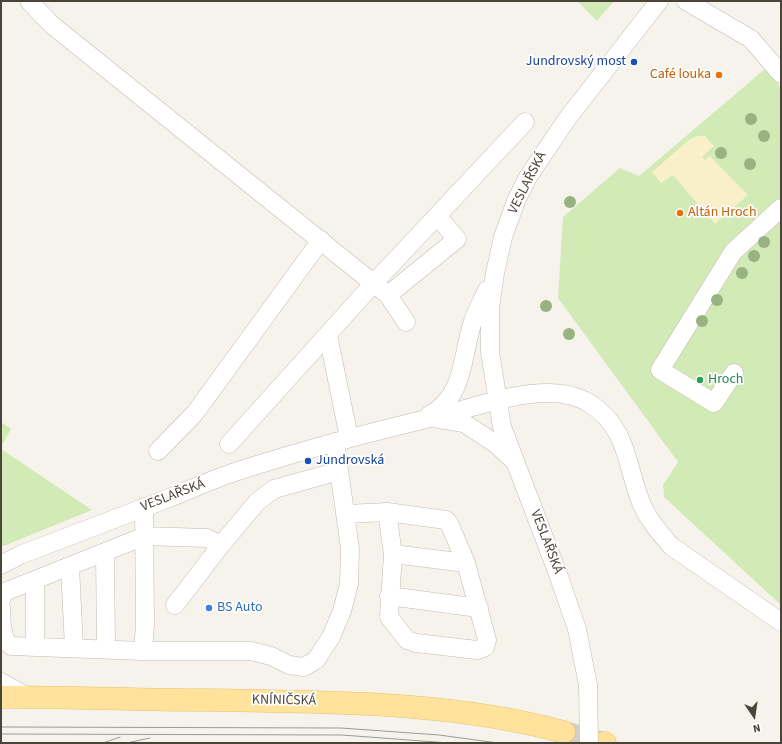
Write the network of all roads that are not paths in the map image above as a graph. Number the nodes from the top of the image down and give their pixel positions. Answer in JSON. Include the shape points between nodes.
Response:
{"nodes":[{"id":1,"x":29,"y":1,"type":"edge"},
{"id":2,"x":659,"y":1,"type":"edge"},
{"id":3,"x":686,"y":1,"type":"edge"},
{"id":4,"x":781,"y":74,"type":"edge"},
{"id":5,"x":525,"y":122,"type":"dead end"},
{"id":6,"x":781,"y":208,"type":"edge"},
{"id":7,"x":437,"y":216,"type":"junction"},
{"id":8,"x":321,"y":240,"type":"junction"},
{"id":9,"x":494,"y":273,"type":"junction"},
{"id":10,"x":373,"y":284,"type":"junction"},
{"id":11,"x":388,"y":295,"type":"junction"},
{"id":12,"x":406,"y":322,"type":"dead end"},
{"id":13,"x":328,"y":335,"type":"junction"},
{"id":14,"x":734,"y":373,"type":"dead end"},
{"id":15,"x":498,"y":401,"type":"junction"},
{"id":16,"x":433,"y":417,"type":"junction"},
{"id":17,"x":412,"y":422,"type":"junction"},
{"id":18,"x":342,"y":440,"type":"junction"},
{"id":19,"x":229,"y":444,"type":"dead end"},
{"id":20,"x":158,"y":451,"type":"dead end"},
{"id":21,"x":516,"y":463,"type":"junction"},
{"id":22,"x":339,"y":471,"type":"junction"},
{"id":23,"x":144,"y":507,"type":"junction"},
{"id":24,"x":387,"y":512,"type":"junction"},
{"id":25,"x":346,"y":514,"type":"junction"},
{"id":26,"x":145,"y":536,"type":"junction"},
{"id":27,"x":221,"y":545,"type":"junction"},
{"id":28,"x":105,"y":552,"type":"junction"},
{"id":29,"x":393,"y":554,"type":"junction"},
{"id":30,"x":466,"y":563,"type":"junction"},
{"id":31,"x":1,"y":565,"type":"edge"},
{"id":32,"x":70,"y":566,"type":"junction"},
{"id":33,"x":35,"y":580,"type":"junction"},
{"id":34,"x":389,"y":596,"type":"junction"},
{"id":35,"x":1,"y":600,"type":"edge"},
{"id":36,"x":175,"y":605,"type":"dead end"},
{"id":37,"x":1,"y":607,"type":"edge"},
{"id":38,"x":478,"y":608,"type":"junction"},
{"id":39,"x":781,"y":622,"type":"edge"},
{"id":40,"x":35,"y":647,"type":"junction"},
{"id":41,"x":74,"y":648,"type":"junction"},
{"id":42,"x":106,"y":650,"type":"junction"},
{"id":43,"x":143,"y":651,"type":"junction"},
{"id":44,"x":1,"y":682,"type":"edge"},
{"id":45,"x":1,"y":697,"type":"edge"},
{"id":46,"x":28,"y":697,"type":"junction"},
{"id":47,"x":564,"y":732,"type":"tunnel mouth"},
{"id":48,"x":589,"y":743,"type":"edge"}],
"edges":[{"from":1,"to":8,"type":"street","via":[[52,25]]},
{"from":2,"to":9,"type":"street","name":"VESLAŘSKÁ","via":[[539,158],[509,219]]},
{"from":3,"to":4,"type":"street","via":[[751,39]]},
{"from":5,"to":7,"type":"street"},
{"from":6,"to":14,"type":"street","via":[[733,252],[660,370],[714,403]]},
{"from":7,"to":10,"type":"street"},
{"from":7,"to":11,"type":"street","via":[[457,240]]},
{"from":8,"to":10,"type":"street"},
{"from":8,"to":20,"type":"street","via":[[195,413]]},
{"from":9,"to":15,"type":"street","name":"VESLAŘSKÁ","via":[[488,330]]},
{"from":9,"to":17,"type":"street","via":[[472,323],[462,369],[453,393],[441,408]]},
{"from":10,"to":11,"type":"street"},
{"from":10,"to":13,"type":"street"},
{"from":11,"to":12,"type":"street"},
{"from":13,"to":18,"type":"street"},
{"from":13,"to":19,"type":"street"},
{"from":15,"to":16,"type":"street","name":"VESLAŘSKÁ"},
{"from":15,"to":21,"type":"street","name":"VESLAŘSKÁ","via":[[502,427]]},
{"from":15,"to":39,"type":"street","via":[[548,392],[573,395],[601,411],[616,428],[626,450],[634,485],[657,530],[672,546]]},
{"from":16,"to":17,"type":"street","name":"VESLAŘSKÁ"},
{"from":16,"to":21,"type":"street","via":[[464,423],[496,444]]},
{"from":17,"to":18,"type":"street","name":"VESLAŘSKÁ"},
{"from":18,"to":22,"type":"street"},
{"from":18,"to":23,"type":"street","name":"VESLAŘSKÁ","via":[[234,472]]},
{"from":21,"to":48,"type":"street","name":"VESLAŘSKÁ","bridge":true,"via":[[577,629],[588,685]]},
{"from":22,"to":25,"type":"street"},
{"from":22,"to":27,"type":"street","via":[[274,489],[257,502]]},
{"from":23,"to":26,"type":"street"},
{"from":23,"to":31,"type":"street","name":"VESLAŘSKÁ","via":[[20,555]]},
{"from":24,"to":25,"type":"street"},
{"from":24,"to":29,"type":"street"},
{"from":24,"to":30,"type":"street","via":[[446,520],[453,528]]},
{"from":25,"to":43,"type":"street","via":[[350,548],[350,584],[331,637],[316,660],[304,667],[289,665],[271,656],[251,652]]},
{"from":26,"to":27,"type":"street","via":[[207,538]]},
{"from":26,"to":28,"type":"street"},
{"from":26,"to":43,"type":"street","via":[[146,625]]},
{"from":27,"to":36,"type":"street"},
{"from":28,"to":32,"type":"street"},
{"from":28,"to":42,"type":"street"},
{"from":29,"to":30,"type":"street"},
{"from":29,"to":34,"type":"street"},
{"from":30,"to":38,"type":"street"},
{"from":32,"to":33,"type":"street"},
{"from":32,"to":41,"type":"street"},
{"from":33,"to":35,"type":"street","via":[[7,591]]},
{"from":33,"to":40,"type":"street"},
{"from":34,"to":38,"type":"street"},
{"from":34,"to":38,"type":"street","via":[[388,610],[391,622],[407,640],[416,643],[482,650],[486,647],[487,640]]},
{"from":37,"to":40,"type":"street","via":[[5,642],[11,646]]},
{"from":40,"to":41,"type":"street"},
{"from":41,"to":42,"type":"street"},
{"from":42,"to":43,"type":"street"},
{"from":44,"to":46,"type":"street"},
{"from":45,"to":46,"type":"main road","name":"KNÍNIČSKÁ"},
{"from":46,"to":47,"type":"main road","name":"KNÍNIČSKÁ","via":[[334,702],[411,706],[531,723]]}]}
